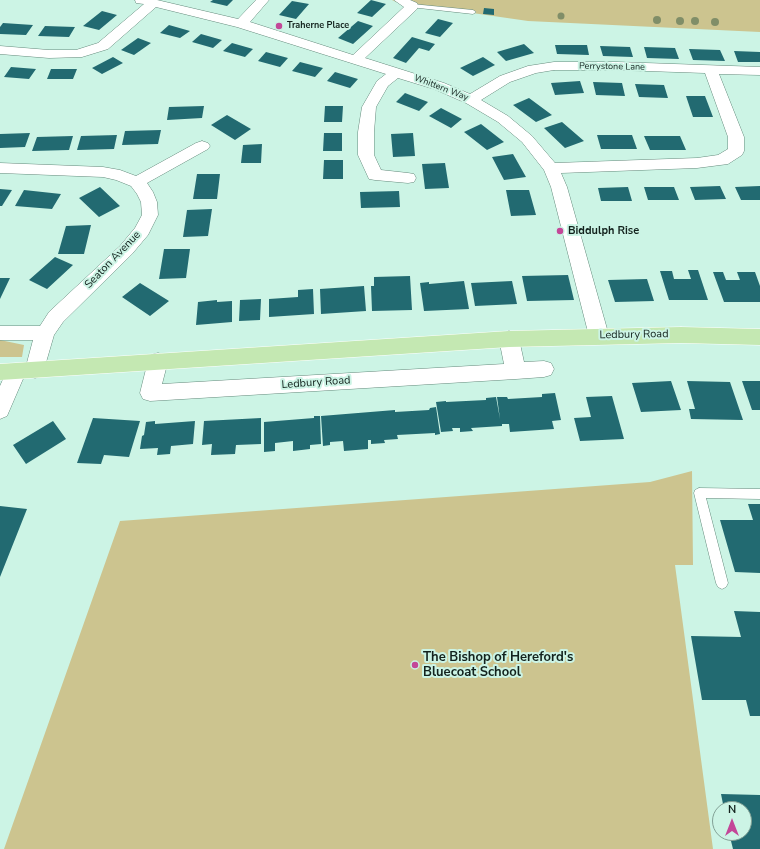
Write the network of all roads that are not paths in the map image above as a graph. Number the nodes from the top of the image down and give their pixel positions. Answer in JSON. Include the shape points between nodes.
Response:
{"nodes":[{"id":1,"x":264,"y":0,"type":"edge"},
{"id":2,"x":400,"y":0,"type":"edge"},
{"id":3,"x":147,"y":2,"type":"edge"},
{"id":4,"x":412,"y":6,"type":"junction"},
{"id":5,"x":473,"y":12,"type":"dead end"},
{"id":6,"x":241,"y":24,"type":"junction"},
{"id":7,"x":0,"y":50,"type":"edge"},
{"id":8,"x":356,"y":59,"type":"junction"},
{"id":9,"x":710,"y":69,"type":"junction"},
{"id":10,"x":397,"y":72,"type":"junction"},
{"id":11,"x":760,"y":72,"type":"edge"},
{"id":12,"x":471,"y":100,"type":"junction"},
{"id":13,"x":202,"y":146,"type":"dead end"},
{"id":14,"x":0,"y":168,"type":"edge"},
{"id":15,"x":551,"y":168,"type":"junction"},
{"id":16,"x":408,"y":178,"type":"dead end"},
{"id":17,"x":137,"y":182,"type":"junction"},
{"id":18,"x":0,"y":333,"type":"edge"},
{"id":19,"x":45,"y":333,"type":"junction"},
{"id":20,"x":600,"y":336,"type":"junction"},
{"id":21,"x":760,"y":337,"type":"edge"},
{"id":22,"x":509,"y":339,"type":"junction"},
{"id":23,"x":158,"y":361,"type":"junction"},
{"id":24,"x":544,"y":369,"type":"dead end"},
{"id":25,"x":516,"y":370,"type":"junction"},
{"id":26,"x":17,"y":371,"type":"edge"},
{"id":27,"x":0,"y":410,"type":"edge"},
{"id":28,"x":760,"y":494,"type":"edge"},
{"id":29,"x":722,"y":583,"type":"dead end"}],
"edges":[{"from":1,"to":6,"type":"street"},
{"from":2,"to":4,"type":"street"},
{"from":3,"to":6,"type":"street","name":"Whittern Way"},
{"from":3,"to":7,"type":"street","via":[[103,46],[78,54]]},
{"from":4,"to":5,"type":"lane"},
{"from":4,"to":8,"type":"street"},
{"from":6,"to":8,"type":"street","name":"Whittern Way"},
{"from":8,"to":10,"type":"street","name":"Whittern Way"},
{"from":9,"to":11,"type":"street","name":"Perrystone Lane"},
{"from":9,"to":12,"type":"street","name":"Perrystone Lane","via":[[554,66],[533,69],[505,79]]},
{"from":9,"to":15,"type":"street","via":[[736,136],[736,151],[722,160]]},
{"from":10,"to":12,"type":"street","name":"Whittern Way"},
{"from":10,"to":16,"type":"street","via":[[382,84],[369,107],[366,155],[375,175]]},
{"from":12,"to":15,"type":"street","name":"Whittern Way","via":[[503,119],[527,139]]},
{"from":13,"to":17,"type":"street"},
{"from":14,"to":17,"type":"street","via":[[103,172]]},
{"from":15,"to":20,"type":"street","name":"Whittern Way","via":[[559,186]]},
{"from":17,"to":19,"type":"street","name":"Seaton Avenue","via":[[150,202],[150,215],[142,231],[126,250],[56,317]]},
{"from":18,"to":19,"type":"street"},
{"from":19,"to":26,"type":"street","name":"Seaton Avenue"},
{"from":20,"to":21,"type":"highway","name":"Ledbury Road","via":[[693,334]]},
{"from":20,"to":22,"type":"highway","name":"Ledbury Road"},
{"from":22,"to":23,"type":"highway","name":"Ledbury Road"},
{"from":22,"to":25,"type":"street"},
{"from":23,"to":25,"type":"street","name":"Ledbury Road","via":[[150,393]]},
{"from":23,"to":26,"type":"highway","name":"Ledbury Road"},
{"from":24,"to":25,"type":"street","name":"Ledbury Road"},
{"from":26,"to":27,"type":"street","name":"Seaton Avenue"},
{"from":28,"to":29,"type":"lane","via":[[699,493]]}]}
